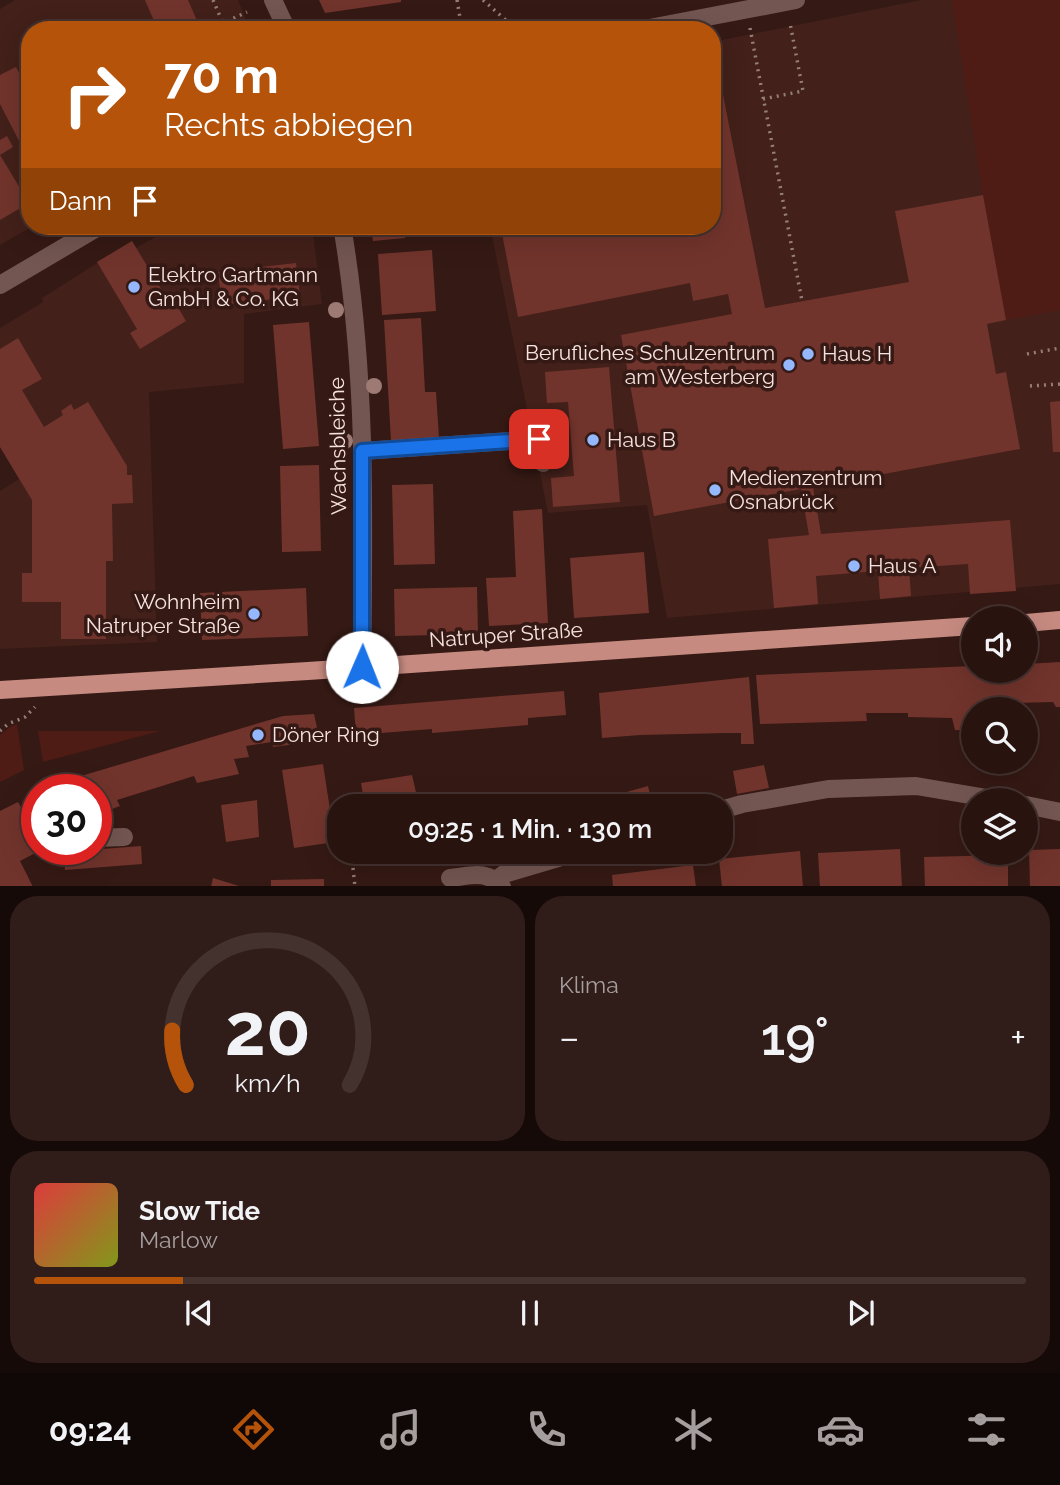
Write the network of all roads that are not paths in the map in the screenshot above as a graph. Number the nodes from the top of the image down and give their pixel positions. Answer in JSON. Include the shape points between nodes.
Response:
{"nodes":[{"id":1,"x":274,"y":0,"type":"edge"},
{"id":2,"x":796,"y":0,"type":"edge"},
{"id":3,"x":744,"y":5,"type":"edge"},
{"id":4,"x":282,"y":21,"type":"edge"},
{"id":5,"x":677,"y":21,"type":"edge"},
{"id":6,"x":85,"y":235,"type":"edge"},
{"id":7,"x":343,"y":235,"type":"edge"},
{"id":8,"x":0,"y":285,"type":"edge"},
{"id":9,"x":362,"y":451,"type":"junction"},
{"id":10,"x":543,"y":463,"type":"dead end"},
{"id":11,"x":1060,"y":620,"type":"edge"},
{"id":12,"x":1038,"y":622,"type":"edge"},
{"id":13,"x":961,"y":627,"type":"edge"},
{"id":14,"x":362,"y":667,"type":"junction"},
{"id":15,"x":0,"y":691,"type":"edge"},
{"id":16,"x":961,"y":794,"type":"edge"},
{"id":17,"x":733,"y":807,"type":"edge"},
{"id":18,"x":1038,"y":807,"type":"edge"},
{"id":19,"x":1060,"y":812,"type":"edge"},
{"id":20,"x":124,"y":836,"type":"dead end"},
{"id":21,"x":112,"y":837,"type":"edge"},
{"id":22,"x":538,"y":864,"type":"edge"},
{"id":23,"x":450,"y":878,"type":"dead end"},
{"id":24,"x":499,"y":883,"type":"edge"}],
"edges":[{"from":1,"to":4,"type":"street"},
{"from":2,"to":3,"type":"street"},
{"from":3,"to":5,"type":"street"},
{"from":6,"to":8,"type":"street"},
{"from":7,"to":9,"type":"street","name":"Wachsbleiche","via":[[358,342]]},
{"from":9,"to":10,"type":"street","via":[[539,439]]},
{"from":9,"to":14,"type":"street","name":"Wachsbleiche"},
{"from":11,"to":12,"type":"main road"},
{"from":13,"to":14,"type":"main road","name":"Natruper Straße"},
{"from":14,"to":15,"type":"main road","name":"Natruper Straße"},
{"from":16,"to":17,"type":"street","via":[[916,786],[828,789]]},
{"from":18,"to":19,"type":"street"},
{"from":20,"to":21,"type":"street"},
{"from":22,"to":24,"type":"street","via":[[504,874]]},
{"from":23,"to":24,"type":"street","via":[[486,874]]}]}
